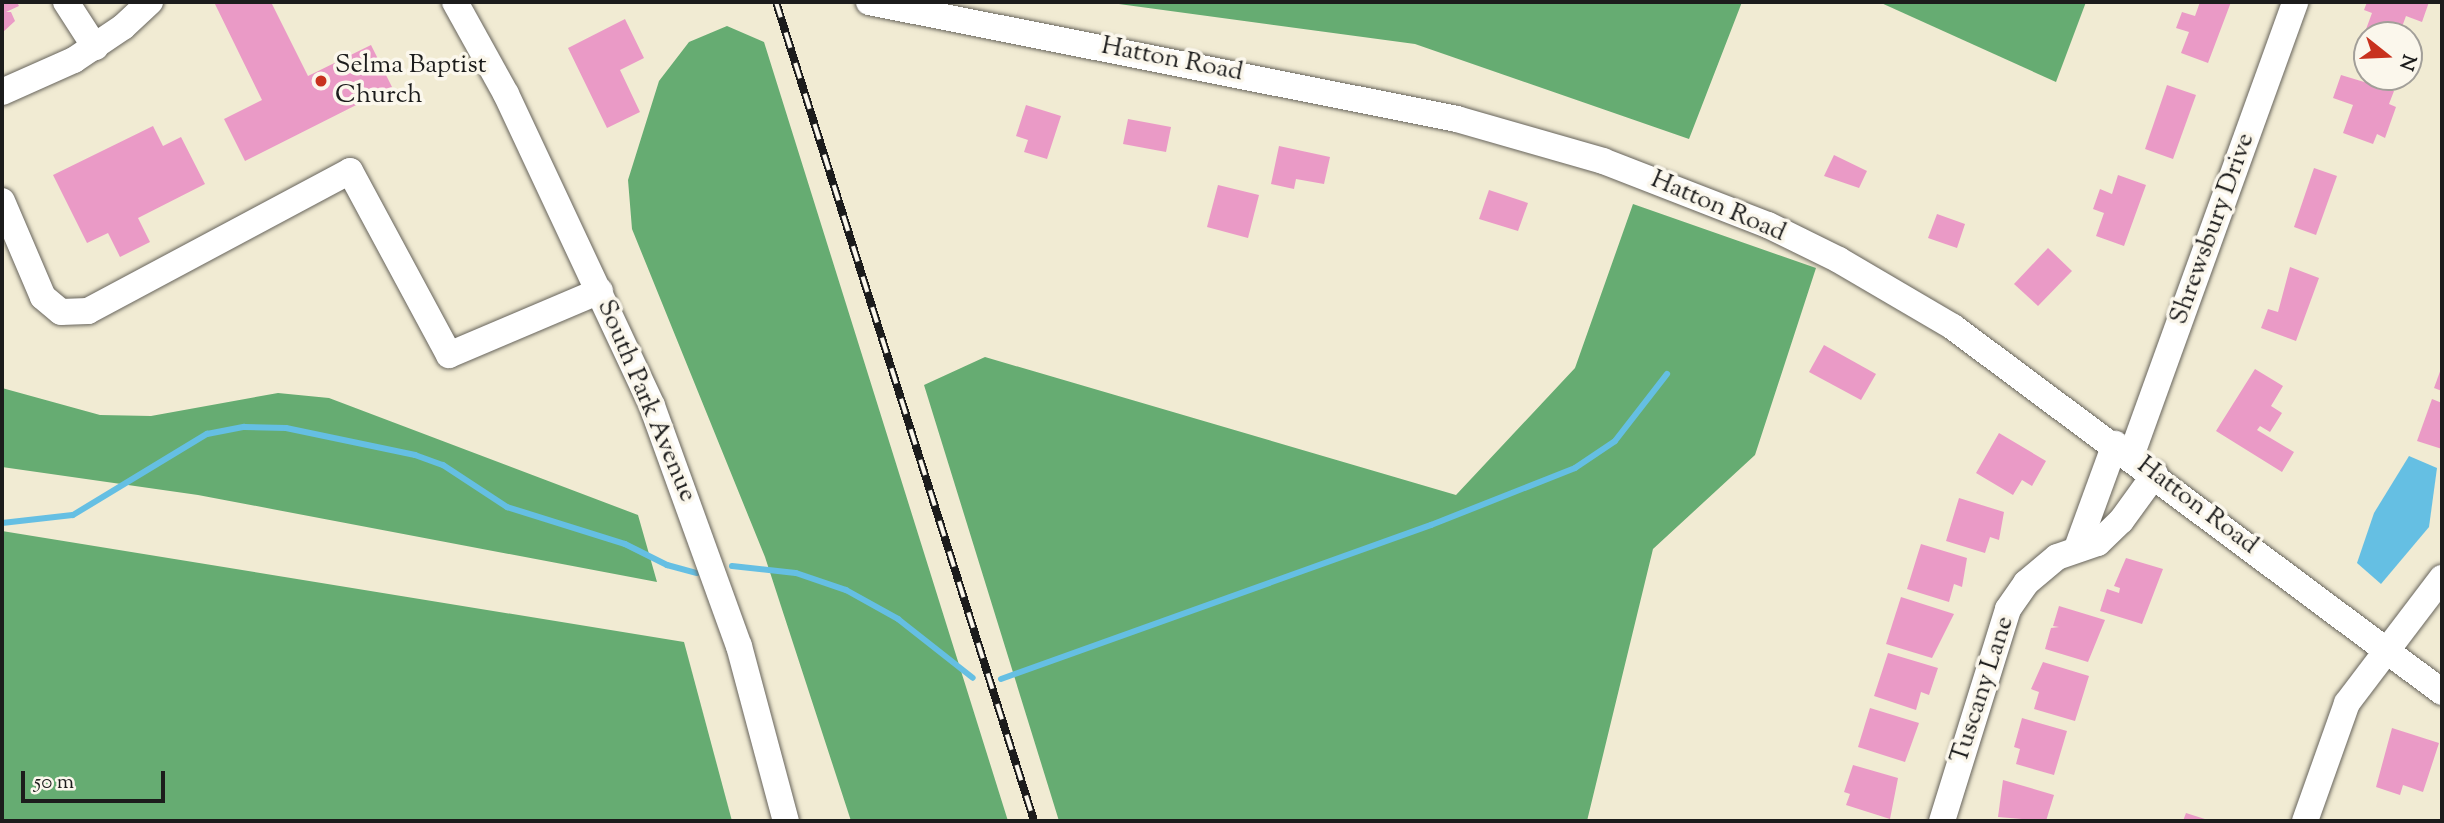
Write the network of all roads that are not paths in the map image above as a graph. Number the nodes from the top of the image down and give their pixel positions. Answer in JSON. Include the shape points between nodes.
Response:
{"nodes":[{"id":1,"x":66,"y":2,"type":"edge"},
{"id":2,"x":150,"y":2,"type":"edge"},
{"id":3,"x":455,"y":2,"type":"edge"},
{"id":4,"x":869,"y":2,"type":"edge"},
{"id":5,"x":2295,"y":2,"type":"edge"},
{"id":6,"x":95,"y":47,"type":"junction"},
{"id":7,"x":2,"y":92,"type":"edge"},
{"id":8,"x":2,"y":201,"type":"edge"},
{"id":9,"x":600,"y":291,"type":"junction"},
{"id":10,"x":2123,"y":450,"type":"junction"},
{"id":11,"x":2155,"y":474,"type":"junction"},
{"id":12,"x":2077,"y":548,"type":"junction"},
{"id":13,"x":2442,"y":578,"type":"edge"},
{"id":14,"x":2388,"y":650,"type":"junction"},
{"id":15,"x":2442,"y":692,"type":"edge"},
{"id":16,"x":786,"y":821,"type":"edge"},
{"id":17,"x":1942,"y":821,"type":"edge"},
{"id":18,"x":2305,"y":821,"type":"edge"}],
"edges":[{"from":1,"to":6,"type":"street"},
{"from":2,"to":6,"type":"street"},
{"from":3,"to":9,"type":"street","name":"South Park Avenue","via":[[506,94]]},
{"from":4,"to":10,"type":"street","name":"Hatton Road","via":[[1383,102],[1603,161],[1717,204],[1839,260],[1953,327]]},
{"from":5,"to":10,"type":"street","name":"Shrewsbury Drive"},
{"from":6,"to":7,"type":"street"},
{"from":8,"to":9,"type":"street","via":[[43,297],[61,312],[88,311],[350,171],[449,355]]},
{"from":9,"to":16,"type":"street","name":"South Park Avenue","via":[[652,407],[710,559]]},
{"from":10,"to":11,"type":"street","name":"Hatton Road"},
{"from":10,"to":12,"type":"street"},
{"from":11,"to":12,"type":"street","name":"Tuscany Lane","via":[[2121,521],[2098,542]]},
{"from":11,"to":14,"type":"street","name":"Hatton Road"},
{"from":12,"to":17,"type":"street","name":"Tuscany Lane","via":[[2057,557],[2026,583],[2008,609]]},
{"from":13,"to":14,"type":"street"},
{"from":14,"to":15,"type":"street","name":"Hatton Road"},
{"from":14,"to":18,"type":"street","via":[[2347,703]]}]}
